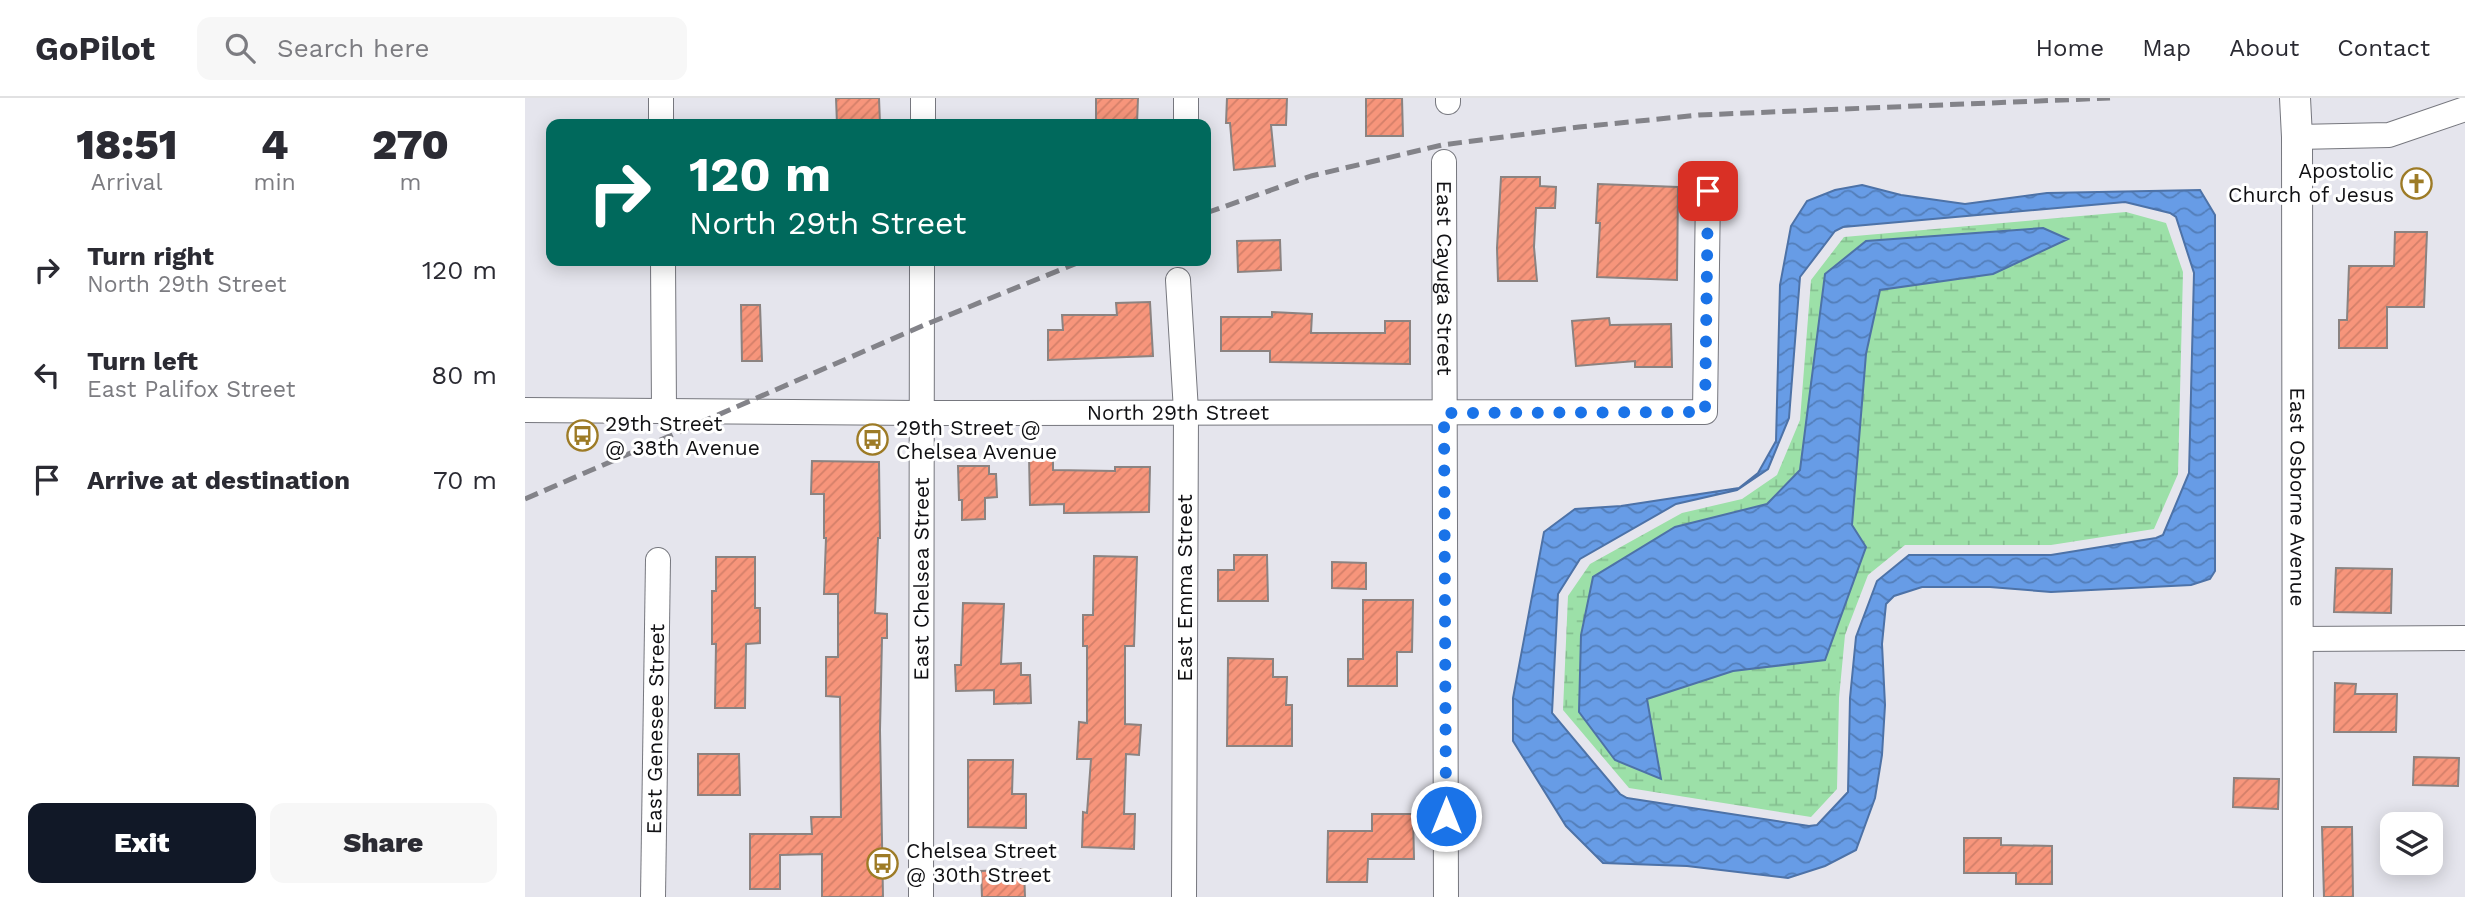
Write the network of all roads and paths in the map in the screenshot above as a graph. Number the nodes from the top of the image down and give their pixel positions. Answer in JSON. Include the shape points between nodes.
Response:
{"nodes":[{"id":1,"x":661,"y":98,"type":"edge"},
{"id":2,"x":923,"y":98,"type":"edge"},
{"id":3,"x":1186,"y":98,"type":"edge"},
{"id":4,"x":2295,"y":98,"type":"edge"},
{"id":5,"x":2465,"y":109,"type":"edge"},
{"id":6,"x":661,"y":119,"type":"edge"},
{"id":7,"x":923,"y":119,"type":"edge"},
{"id":8,"x":1186,"y":119,"type":"edge"},
{"id":9,"x":2297,"y":137,"type":"junction"},
{"id":10,"x":1444,"y":162,"type":"dead end"},
{"id":11,"x":1708,"y":191,"type":"dead end"},
{"id":12,"x":663,"y":266,"type":"edge"},
{"id":13,"x":922,"y":266,"type":"edge"},
{"id":14,"x":1178,"y":280,"type":"dead end"},
{"id":15,"x":525,"y":410,"type":"edge"},
{"id":16,"x":664,"y":410,"type":"junction"},
{"id":17,"x":1186,"y":411,"type":"junction"},
{"id":18,"x":921,"y":413,"type":"junction"},
{"id":19,"x":1444,"y":413,"type":"junction"},
{"id":20,"x":658,"y":560,"type":"dead end"},
{"id":21,"x":2465,"y":638,"type":"edge"},
{"id":22,"x":2298,"y":639,"type":"junction"},
{"id":23,"x":653,"y":897,"type":"edge"},
{"id":24,"x":921,"y":897,"type":"edge"},
{"id":25,"x":1184,"y":897,"type":"edge"},
{"id":26,"x":1446,"y":897,"type":"edge"},
{"id":27,"x":2298,"y":897,"type":"edge"}],
"edges":[{"from":1,"to":6,"type":"street"},
{"from":2,"to":7,"type":"street"},
{"from":3,"to":8,"type":"street"},
{"from":4,"to":9,"type":"street","name":"East Osborne Avenue"},
{"from":5,"to":9,"type":"street","via":[[2389,135]]},
{"from":9,"to":22,"type":"street","name":"East Osborne Avenue"},
{"from":10,"to":19,"type":"street","name":"East Cayuga Street"},
{"from":11,"to":19,"type":"street","name":"North 29th Street","via":[[1705,412]]},
{"from":12,"to":16,"type":"street"},
{"from":13,"to":18,"type":"street","name":"East Chelsea Street"},
{"from":14,"to":17,"type":"street","name":"East Emma Street"},
{"from":15,"to":16,"type":"street","name":"North 29th Street"},
{"from":16,"to":18,"type":"street","name":"North 29th Street"},
{"from":17,"to":18,"type":"street","name":"North 29th Street"},
{"from":17,"to":19,"type":"street","name":"North 29th Street"},
{"from":17,"to":25,"type":"street","name":"East Emma Street"},
{"from":18,"to":24,"type":"street","name":"East Chelsea Street"},
{"from":19,"to":26,"type":"street","name":"East Cayuga Street"},
{"from":20,"to":23,"type":"street","name":"East Genesee Street"},
{"from":21,"to":22,"type":"street"},
{"from":22,"to":27,"type":"street","name":"East Osborne Avenue"}]}
